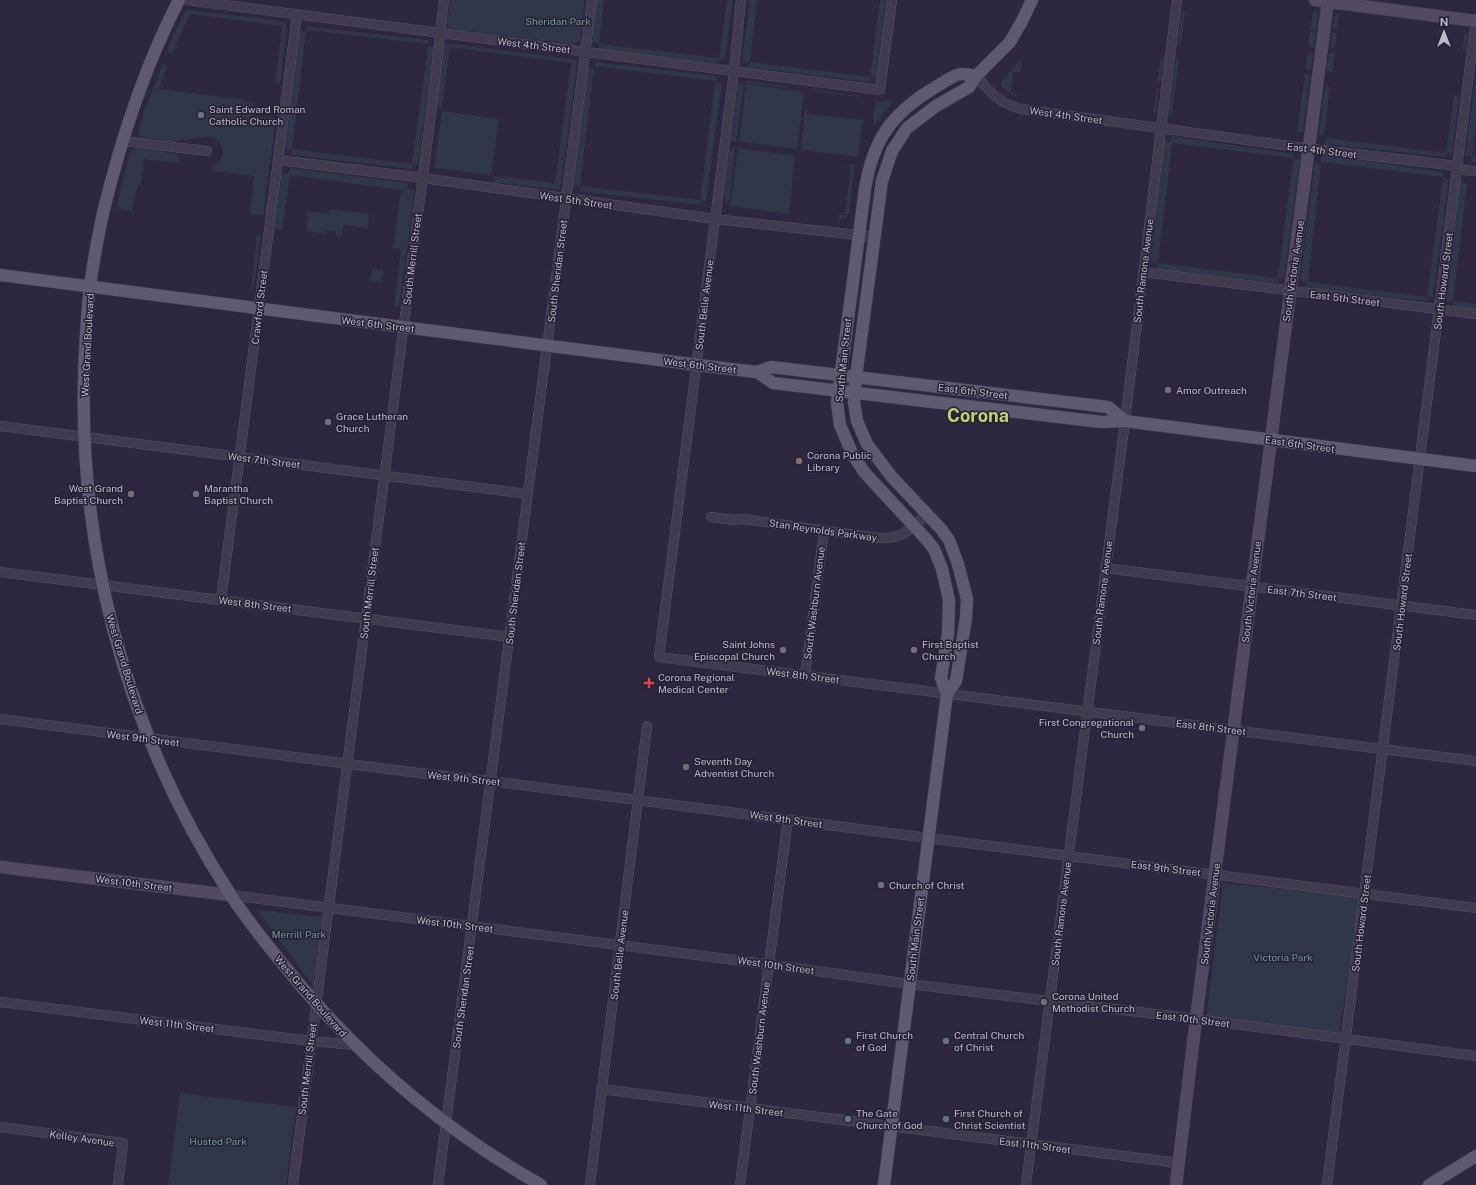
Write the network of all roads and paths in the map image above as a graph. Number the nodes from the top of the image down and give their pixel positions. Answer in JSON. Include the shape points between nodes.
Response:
{"nodes":[{"id":1,"x":180,"y":0,"type":"edge"},
{"id":2,"x":187,"y":0,"type":"edge"},
{"id":3,"x":444,"y":0,"type":"edge"},
{"id":4,"x":592,"y":0,"type":"edge"},
{"id":5,"x":741,"y":0,"type":"edge"},
{"id":6,"x":892,"y":0,"type":"edge"},
{"id":7,"x":1032,"y":0,"type":"edge"},
{"id":8,"x":1177,"y":0,"type":"edge"},
{"id":9,"x":1315,"y":0,"type":"edge"},
{"id":10,"x":1328,"y":1,"type":"edge"},
{"id":11,"x":297,"y":14,"type":"junction"},
{"id":12,"x":1476,"y":20,"type":"edge"},
{"id":13,"x":441,"y":33,"type":"junction"},
{"id":14,"x":585,"y":52,"type":"junction"},
{"id":15,"x":734,"y":71,"type":"junction"},
{"id":16,"x":976,"y":76,"type":"junction"},
{"id":17,"x":1164,"y":129,"type":"junction"},
{"id":18,"x":122,"y":141,"type":"junction"},
{"id":19,"x":1310,"y":148,"type":"junction"},
{"id":20,"x":208,"y":151,"type":"dead end"},
{"id":21,"x":278,"y":160,"type":"junction"},
{"id":22,"x":1457,"y":167,"type":"junction"},
{"id":23,"x":1476,"y":171,"type":"edge"},
{"id":24,"x":423,"y":178,"type":"junction"},
{"id":25,"x":566,"y":198,"type":"junction"},
{"id":26,"x":715,"y":219,"type":"junction"},
{"id":27,"x":859,"y":235,"type":"junction"},
{"id":28,"x":875,"y":237,"type":"junction"},
{"id":29,"x":1143,"y":272,"type":"junction"},
{"id":30,"x":0,"y":275,"type":"edge"},
{"id":31,"x":90,"y":286,"type":"junction"},
{"id":32,"x":1290,"y":291,"type":"junction"},
{"id":33,"x":259,"y":309,"type":"junction"},
{"id":34,"x":1439,"y":310,"type":"junction"},
{"id":35,"x":1476,"y":314,"type":"edge"},
{"id":36,"x":403,"y":328,"type":"junction"},
{"id":37,"x":547,"y":346,"type":"junction"},
{"id":38,"x":696,"y":364,"type":"junction"},
{"id":39,"x":757,"y":372,"type":"junction"},
{"id":40,"x":840,"y":375,"type":"junction"},
{"id":41,"x":856,"y":376,"type":"junction"},
{"id":42,"x":838,"y":390,"type":"junction"},
{"id":43,"x":855,"y":392,"type":"junction"},
{"id":44,"x":1125,"y":421,"type":"junction"},
{"id":45,"x":0,"y":426,"type":"edge"},
{"id":46,"x":84,"y":436,"type":"junction"},
{"id":47,"x":1271,"y":440,"type":"junction"},
{"id":48,"x":240,"y":457,"type":"junction"},
{"id":49,"x":1420,"y":460,"type":"junction"},
{"id":50,"x":1476,"y":466,"type":"edge"},
{"id":51,"x":384,"y":475,"type":"junction"},
{"id":52,"x":528,"y":494,"type":"junction"},
{"id":53,"x":927,"y":514,"type":"junction"},
{"id":54,"x":711,"y":517,"type":"dead end"},
{"id":55,"x":915,"y":525,"type":"junction"},
{"id":56,"x":824,"y":531,"type":"junction"},
{"id":57,"x":1105,"y":568,"type":"junction"},
{"id":58,"x":0,"y":572,"type":"edge"},
{"id":59,"x":102,"y":585,"type":"junction"},
{"id":60,"x":1252,"y":586,"type":"junction"},
{"id":61,"x":221,"y":600,"type":"junction"},
{"id":62,"x":1402,"y":606,"type":"junction"},
{"id":63,"x":1476,"y":615,"type":"edge"},
{"id":64,"x":366,"y":618,"type":"junction"},
{"id":65,"x":510,"y":637,"type":"junction"},
{"id":66,"x":659,"y":657,"type":"joint"},
{"id":67,"x":805,"y":675,"type":"junction"},
{"id":68,"x":947,"y":694,"type":"junction"},
{"id":69,"x":1086,"y":711,"type":"junction"},
{"id":70,"x":0,"y":719,"type":"edge"},
{"id":71,"x":647,"y":726,"type":"dead end"},
{"id":72,"x":1233,"y":730,"type":"junction"},
{"id":73,"x":149,"y":738,"type":"junction"},
{"id":74,"x":1383,"y":749,"type":"junction"},
{"id":75,"x":1476,"y":761,"type":"edge"},
{"id":76,"x":347,"y":764,"type":"junction"},
{"id":77,"x":491,"y":781,"type":"junction"},
{"id":78,"x":638,"y":800,"type":"junction"},
{"id":79,"x":788,"y":819,"type":"junction"},
{"id":80,"x":928,"y":838,"type":"junction"},
{"id":81,"x":1068,"y":856,"type":"junction"},
{"id":82,"x":0,"y":867,"type":"edge"},
{"id":83,"x":1215,"y":874,"type":"junction"},
{"id":84,"x":1365,"y":893,"type":"junction"},
{"id":85,"x":230,"y":894,"type":"junction"},
{"id":86,"x":328,"y":908,"type":"junction"},
{"id":87,"x":1476,"y":908,"type":"edge"},
{"id":88,"x":472,"y":926,"type":"junction"},
{"id":89,"x":620,"y":945,"type":"junction"},
{"id":90,"x":769,"y":964,"type":"junction"},
{"id":91,"x":909,"y":984,"type":"junction"},
{"id":92,"x":0,"y":1002,"type":"edge"},
{"id":93,"x":1049,"y":1002,"type":"junction"},
{"id":94,"x":315,"y":1004,"type":"junction"},
{"id":95,"x":1196,"y":1019,"type":"junction"},
{"id":96,"x":1346,"y":1039,"type":"junction"},
{"id":97,"x":311,"y":1041,"type":"junction"},
{"id":98,"x":355,"y":1045,"type":"junction"},
{"id":99,"x":1476,"y":1056,"type":"edge"},
{"id":100,"x":601,"y":1089,"type":"junction"},
{"id":101,"x":750,"y":1109,"type":"junction"},
{"id":102,"x":446,"y":1123,"type":"junction"},
{"id":103,"x":0,"y":1127,"type":"edge"},
{"id":104,"x":891,"y":1127,"type":"junction"},
{"id":105,"x":1031,"y":1145,"type":"junction"},
{"id":106,"x":1476,"y":1156,"type":"edge"},
{"id":107,"x":1179,"y":1164,"type":"junction"},
{"id":108,"x":118,"y":1185,"type":"edge"},
{"id":109,"x":293,"y":1185,"type":"edge"},
{"id":110,"x":438,"y":1185,"type":"edge"},
{"id":111,"x":541,"y":1185,"type":"edge"},
{"id":112,"x":590,"y":1185,"type":"edge"},
{"id":113,"x":740,"y":1185,"type":"edge"},
{"id":114,"x":884,"y":1185,"type":"edge"},
{"id":115,"x":1026,"y":1185,"type":"edge"},
{"id":116,"x":1176,"y":1185,"type":"edge"},
{"id":117,"x":1327,"y":1185,"type":"edge"},
{"id":118,"x":1429,"y":1185,"type":"edge"}],
"edges":[{"from":1,"to":18,"type":"main road","name":"West Grand Boulevard","via":[[147,70]]},
{"from":2,"to":11,"type":"street","name":"West 4th Street"},
{"from":3,"to":13,"type":"street","name":"South Merrill Street"},
{"from":4,"to":14,"type":"street","name":"South Sheridan Street"},
{"from":5,"to":15,"type":"street","name":"South Belle Avenue"},
{"from":6,"to":15,"type":"street","name":"West 4th Street","via":[[880,90]]},
{"from":7,"to":16,"type":"main road","name":"South Main Street","via":[[1010,42]]},
{"from":8,"to":17,"type":"street","name":"South Ramona Avenue"},
{"from":9,"to":10,"type":"street"},
{"from":10,"to":12,"type":"street"},
{"from":10,"to":19,"type":"street","name":"South Victoria Avenue"},
{"from":11,"to":13,"type":"street","name":"West 4th Street"},
{"from":11,"to":21,"type":"street","name":"Crawford Street"},
{"from":12,"to":22,"type":"street","name":"South Howard Street"},
{"from":13,"to":14,"type":"street","name":"West 4th Street"},
{"from":13,"to":24,"type":"street","name":"South Merrill Street"},
{"from":14,"to":15,"type":"street","name":"West 4th Street"},
{"from":14,"to":25,"type":"street","name":"South Sheridan Street"},
{"from":15,"to":26,"type":"street","name":"South Belle Avenue"},
{"from":16,"to":17,"type":"street","name":"West 4th Street","via":[[993,95],[1010,106]]},
{"from":16,"to":27,"type":"main road","name":"South Main Street","via":[[959,74],[918,98],[901,111],[886,129],[875,149],[867,173]]},
{"from":16,"to":28,"type":"main road","name":"South Main Street","via":[[969,87],[936,106],[907,128],[896,144],[882,181]]},
{"from":17,"to":19,"type":"street","name":"East 4th Street"},
{"from":17,"to":29,"type":"street","name":"South Ramona Avenue"},
{"from":18,"to":20,"type":"street"},
{"from":18,"to":31,"type":"main road","name":"West Grand Boulevard","via":[[101,223]]},
{"from":19,"to":22,"type":"street","name":"East 4th Street"},
{"from":19,"to":32,"type":"street","name":"South Victoria Avenue"},
{"from":21,"to":24,"type":"street","name":"West 5th Street"},
{"from":21,"to":33,"type":"street","name":"Crawford Street"},
{"from":22,"to":23,"type":"street","name":"East 4th Street"},
{"from":22,"to":34,"type":"street","name":"South Howard Street"},
{"from":24,"to":25,"type":"street","name":"West 5th Street"},
{"from":24,"to":36,"type":"street","name":"South Merrill Street"},
{"from":25,"to":26,"type":"street","name":"West 5th Street"},
{"from":25,"to":37,"type":"street","name":"South Sheridan Street"},
{"from":26,"to":27,"type":"street","name":"West 5th Street"},
{"from":26,"to":38,"type":"street","name":"South Belle Avenue"},
{"from":27,"to":28,"type":"street","name":"West 5th Street"},
{"from":27,"to":40,"type":"main road","name":"South Main Street"},
{"from":28,"to":41,"type":"main road","name":"South Main Street"},
{"from":29,"to":32,"type":"street","name":"East 5th Street"},
{"from":29,"to":44,"type":"street","name":"South Ramona Avenue"},
{"from":30,"to":31,"type":"main road","name":"West 6th Street"},
{"from":31,"to":33,"type":"main road","name":"West 6th Street"},
{"from":31,"to":46,"type":"main road","name":"West Grand Boulevard","via":[[84,364]]},
{"from":32,"to":34,"type":"street","name":"East 5th Street"},
{"from":32,"to":47,"type":"street","name":"South Victoria Avenue"},
{"from":33,"to":36,"type":"main road","name":"West 6th Street"},
{"from":33,"to":48,"type":"street","name":"Crawford Street"},
{"from":34,"to":35,"type":"street","name":"East 5th Street"},
{"from":34,"to":49,"type":"street","name":"South Howard Street"},
{"from":36,"to":37,"type":"main road","name":"West 6th Street"},
{"from":36,"to":51,"type":"street","name":"South Merrill Street"},
{"from":37,"to":38,"type":"main road","name":"West 6th Street"},
{"from":37,"to":52,"type":"street","name":"South Sheridan Street"},
{"from":38,"to":39,"type":"main road","name":"West 6th Street"},
{"from":38,"to":66,"type":"street","name":"South Belle Avenue"},
{"from":39,"to":40,"type":"main road","name":"West 6th Street","via":[[770,367]]},
{"from":39,"to":42,"type":"main road","name":"West 6th Street","via":[[773,383]]},
{"from":40,"to":41,"type":"main road","name":"East 6th Street"},
{"from":40,"to":42,"type":"main road","name":"South Main Street"},
{"from":41,"to":43,"type":"main road","name":"South Main Street"},
{"from":41,"to":44,"type":"main road","name":"East 6th Street","via":[[1108,407]]},
{"from":42,"to":43,"type":"main road","name":"East 6th Street"},
{"from":42,"to":55,"type":"main road","name":"South Main Street","via":[[840,425],[852,453],[864,472]]},
{"from":43,"to":44,"type":"main road","name":"East 6th Street","via":[[1101,422]]},
{"from":43,"to":53,"type":"main road","name":"South Main Street","via":[[857,421],[867,444],[891,476]]},
{"from":44,"to":47,"type":"main road","name":"East 6th Street"},
{"from":44,"to":57,"type":"street","name":"South Ramona Avenue"},
{"from":45,"to":46,"type":"street","name":"West 7th Street"},
{"from":46,"to":48,"type":"street","name":"West 7th Street"},
{"from":46,"to":59,"type":"main road","name":"West Grand Boulevard","via":[[90,506]]},
{"from":47,"to":49,"type":"main road","name":"East 6th Street"},
{"from":47,"to":60,"type":"street","name":"South Victoria Avenue"},
{"from":48,"to":51,"type":"street","name":"West 7th Street"},
{"from":48,"to":61,"type":"street","name":"Crawford Street"},
{"from":49,"to":50,"type":"main road","name":"East 6th Street"},
{"from":49,"to":62,"type":"street","name":"South Howard Street"},
{"from":51,"to":52,"type":"street","name":"West 7th Street"},
{"from":51,"to":64,"type":"street","name":"South Merrill Street"},
{"from":52,"to":65,"type":"street","name":"South Sheridan Street"},
{"from":53,"to":55,"type":"street","name":"Stan Reynolds Parkway"},
{"from":53,"to":68,"type":"main road","name":"South Main Street","via":[[949,540],[967,599],[956,681]]},
{"from":54,"to":56,"type":"street","name":"Stan Reynolds Parkway"},
{"from":55,"to":56,"type":"street","name":"Stan Reynolds Parkway","via":[[902,535],[887,538]]},
{"from":55,"to":68,"type":"main road","name":"South Main Street","via":[[934,549],[942,569],[949,600],[948,634],[941,678]]},
{"from":56,"to":67,"type":"street","name":"South Washburn Avenue"},
{"from":57,"to":60,"type":"street","name":"East 7th Street"},
{"from":57,"to":69,"type":"street","name":"South Ramona Avenue"},
{"from":58,"to":59,"type":"street","name":"West 8th Street"},
{"from":59,"to":61,"type":"street","name":"West 8th Street"},
{"from":59,"to":73,"type":"main road","name":"West Grand Boulevard","via":[[122,661]]},
{"from":60,"to":62,"type":"street","name":"East 7th Street"},
{"from":60,"to":72,"type":"street","name":"South Victoria Avenue"},
{"from":61,"to":64,"type":"street","name":"West 8th Street"},
{"from":62,"to":63,"type":"street","name":"East 7th Street"},
{"from":62,"to":74,"type":"street","name":"South Howard Street"},
{"from":64,"to":65,"type":"street","name":"West 8th Street"},
{"from":64,"to":76,"type":"street","name":"South Merrill Street"},
{"from":65,"to":77,"type":"street","name":"South Sheridan Street"},
{"from":66,"to":67,"type":"street","name":"West 8th Street"},
{"from":67,"to":68,"type":"street","name":"West 8th Street"},
{"from":68,"to":69,"type":"street","name":"East 8th Street"},
{"from":68,"to":80,"type":"main road","name":"South Main Street"},
{"from":69,"to":72,"type":"street","name":"East 8th Street"},
{"from":69,"to":81,"type":"street","name":"South Ramona Avenue"},
{"from":70,"to":73,"type":"street","name":"West 9th Street"},
{"from":71,"to":78,"type":"street","name":"South Belle Avenue"},
{"from":72,"to":74,"type":"street","name":"East 8th Street"},
{"from":72,"to":83,"type":"street","name":"South Victoria Avenue"},
{"from":73,"to":76,"type":"street","name":"West 9th Street"},
{"from":73,"to":85,"type":"main road","name":"West Grand Boulevard","via":[[192,830]]},
{"from":74,"to":75,"type":"street","name":"East 8th Street"},
{"from":74,"to":84,"type":"street","name":"South Howard Street"},
{"from":76,"to":77,"type":"street","name":"West 9th Street"},
{"from":76,"to":86,"type":"street","name":"South Merrill Street"},
{"from":77,"to":78,"type":"street","name":"West 9th Street"},
{"from":77,"to":88,"type":"street","name":"South Sheridan Street"},
{"from":78,"to":79,"type":"street","name":"West 9th Street"},
{"from":78,"to":89,"type":"street","name":"South Belle Avenue"},
{"from":79,"to":80,"type":"street","name":"West 9th Street"},
{"from":79,"to":90,"type":"street","name":"South Washburn Avenue"},
{"from":80,"to":81,"type":"street","name":"East 9th Street"},
{"from":80,"to":91,"type":"main road","name":"South Main Street"},
{"from":81,"to":83,"type":"street","name":"East 9th Street"},
{"from":81,"to":93,"type":"street","name":"South Ramona Avenue"},
{"from":82,"to":85,"type":"street","name":"West 10th Street"},
{"from":83,"to":84,"type":"street","name":"East 9th Street"},
{"from":83,"to":95,"type":"street","name":"South Victoria Avenue"},
{"from":84,"to":87,"type":"street","name":"East 9th Street"},
{"from":84,"to":96,"type":"street","name":"South Howard Street"},
{"from":85,"to":86,"type":"street","name":"West 10th Street"},
{"from":85,"to":94,"type":"main road","name":"West Grand Boulevard"},
{"from":86,"to":88,"type":"street","name":"West 10th Street"},
{"from":86,"to":94,"type":"street","name":"South Merrill Street"},
{"from":88,"to":89,"type":"street","name":"West 10th Street"},
{"from":88,"to":102,"type":"street","name":"South Sheridan Street"},
{"from":89,"to":90,"type":"street","name":"West 10th Street"},
{"from":89,"to":100,"type":"street","name":"South Belle Avenue"},
{"from":90,"to":91,"type":"street","name":"West 10th Street"},
{"from":90,"to":101,"type":"street","name":"South Washburn Avenue"},
{"from":91,"to":93,"type":"street","name":"East 10th Street"},
{"from":91,"to":104,"type":"main road","name":"South Main Street"},
{"from":92,"to":97,"type":"street","name":"West 11th Street"},
{"from":93,"to":95,"type":"street","name":"East 10th Street"},
{"from":93,"to":105,"type":"street","name":"South Ramona Avenue"},
{"from":94,"to":97,"type":"street","name":"South Merrill Street"},
{"from":94,"to":98,"type":"main road","name":"West Grand Boulevard"},
{"from":95,"to":96,"type":"street","name":"East 10th Street"},
{"from":95,"to":107,"type":"street","name":"South Victoria Avenue"},
{"from":96,"to":99,"type":"street","name":"East 10th Street"},
{"from":96,"to":117,"type":"street","name":"South Howard Street"},
{"from":97,"to":98,"type":"street","name":"West 11th Street"},
{"from":97,"to":109,"type":"street","name":"South Merrill Street"},
{"from":98,"to":102,"type":"main road","name":"West Grand Boulevard","via":[[393,1081]]},
{"from":100,"to":101,"type":"street","name":"West 11th Street"},
{"from":100,"to":112,"type":"street","name":"South Belle Avenue"},
{"from":101,"to":104,"type":"street","name":"West 11th Street"},
{"from":101,"to":113,"type":"street","name":"South Washburn Avenue"},
{"from":102,"to":110,"type":"street","name":"South Sheridan Street"},
{"from":102,"to":111,"type":"main road","name":"West Grand Boulevard"},
{"from":103,"to":108,"type":"street","name":"Kelley Avenue","via":[[123,1144]]},
{"from":104,"to":105,"type":"street","name":"East 11th Street"},
{"from":104,"to":114,"type":"main road","name":"South Main Street"},
{"from":105,"to":107,"type":"street","name":"East 11th Street"},
{"from":105,"to":115,"type":"street","name":"South Ramona Avenue"},
{"from":106,"to":118,"type":"main road"},
{"from":107,"to":116,"type":"street","name":"South Victoria Avenue"}]}
